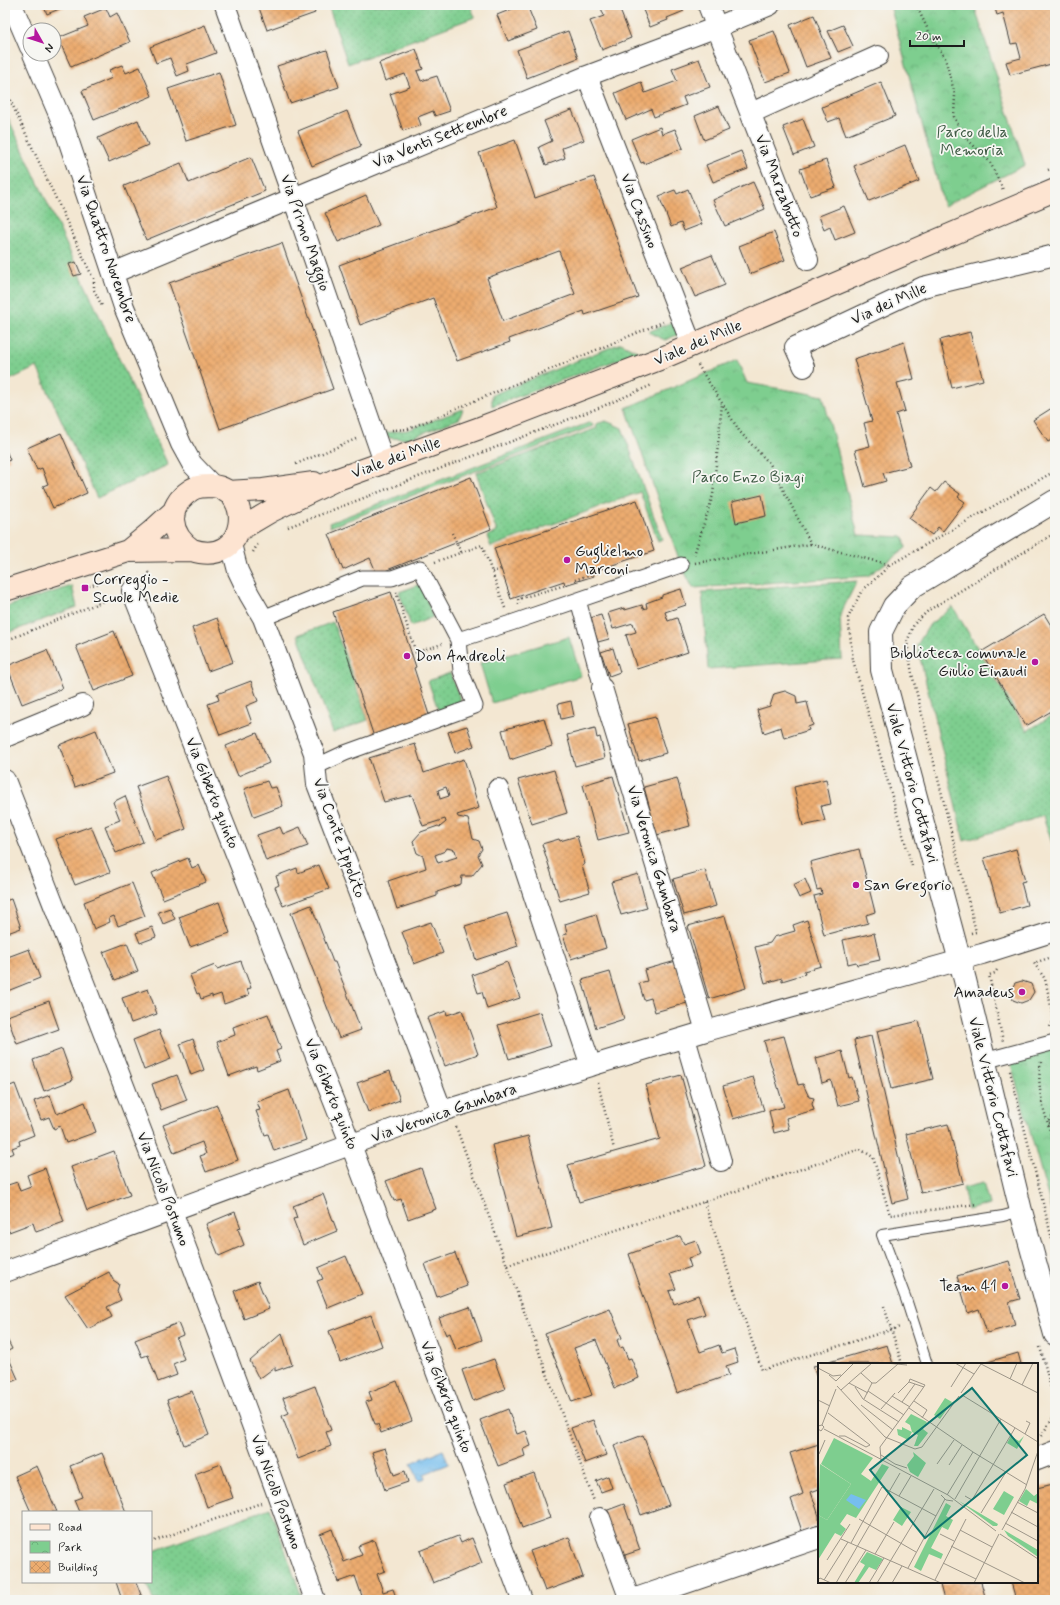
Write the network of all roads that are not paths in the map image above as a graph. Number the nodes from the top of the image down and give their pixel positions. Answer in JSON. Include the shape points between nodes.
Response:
{"nodes":[{"id":1,"x":12,"y":5,"type":"edge"},
{"id":2,"x":225,"y":5,"type":"edge"},
{"id":3,"x":708,"y":5,"type":"edge"},
{"id":4,"x":770,"y":5,"type":"edge"},
{"id":5,"x":717,"y":27,"type":"junction"},
{"id":6,"x":22,"y":28,"type":"edge"},
{"id":7,"x":878,"y":56,"type":"dead end"},
{"id":8,"x":36,"y":62,"type":"edge"},
{"id":9,"x":587,"y":76,"type":"junction"},
{"id":10,"x":751,"y":112,"type":"junction"},
{"id":11,"x":1055,"y":190,"type":"edge"},
{"id":12,"x":293,"y":198,"type":"junction"},
{"id":13,"x":1055,"y":255,"type":"edge"},
{"id":14,"x":808,"y":260,"type":"dead end"},
{"id":15,"x":113,"y":273,"type":"junction"},
{"id":16,"x":698,"y":358,"type":"junction"},
{"id":17,"x":804,"y":367,"type":"dead end"},
{"id":18,"x":181,"y":444,"type":"junction"},
{"id":19,"x":384,"y":462,"type":"junction"},
{"id":20,"x":335,"y":480,"type":"junction"},
{"id":21,"x":221,"y":490,"type":"junction"},
{"id":22,"x":1055,"y":501,"type":"edge"},
{"id":23,"x":180,"y":503,"type":"junction"},
{"id":24,"x":235,"y":536,"type":"junction"},
{"id":25,"x":128,"y":550,"type":"junction"},
{"id":26,"x":192,"y":550,"type":"junction"},
{"id":27,"x":681,"y":565,"type":"dead end"},
{"id":28,"x":5,"y":590,"type":"edge"},
{"id":29,"x":132,"y":592,"type":"dead end"},
{"id":30,"x":578,"y":600,"type":"junction"},
{"id":31,"x":263,"y":618,"type":"junction"},
{"id":32,"x":458,"y":640,"type":"junction"},
{"id":33,"x":602,"y":688,"type":"joint"},
{"id":34,"x":84,"y":705,"type":"dead end"},
{"id":35,"x":5,"y":737,"type":"edge"},
{"id":36,"x":314,"y":767,"type":"junction"},
{"id":37,"x":5,"y":780,"type":"edge"},
{"id":38,"x":498,"y":789,"type":"dead end"},
{"id":39,"x":1055,"y":931,"type":"edge"},
{"id":40,"x":959,"y":960,"type":"junction"},
{"id":41,"x":706,"y":1031,"type":"junction"},
{"id":42,"x":685,"y":1038,"type":"junction"},
{"id":43,"x":1050,"y":1044,"type":"edge"},
{"id":44,"x":984,"y":1061,"type":"junction"},
{"id":45,"x":594,"y":1071,"type":"junction"},
{"id":46,"x":448,"y":1118,"type":"junction"},
{"id":47,"x":351,"y":1145,"type":"junction"},
{"id":48,"x":722,"y":1161,"type":"dead end"},
{"id":49,"x":172,"y":1211,"type":"junction"},
{"id":50,"x":1021,"y":1211,"type":"junction"},
{"id":51,"x":5,"y":1272,"type":"edge"},
{"id":52,"x":1055,"y":1334,"type":"edge"},
{"id":53,"x":927,"y":1363,"type":"edge"},
{"id":54,"x":600,"y":1518,"type":"road end"},
{"id":55,"x":818,"y":1537,"type":"edge"},
{"id":56,"x":315,"y":1600,"type":"edge"},
{"id":57,"x":522,"y":1600,"type":"edge"},
{"id":58,"x":631,"y":1600,"type":"edge"}],
"edges":[{"from":1,"to":6,"type":"street"},
{"from":2,"to":12,"type":"street","name":"Via Primo Maggio"},
{"from":3,"to":5,"type":"street","name":"Via Marzabotto"},
{"from":4,"to":5,"type":"street","name":"Via Venti Settembre"},
{"from":5,"to":9,"type":"street","name":"Via Venti Settembre"},
{"from":5,"to":10,"type":"street","name":"Via Marzabotto"},
{"from":7,"to":10,"type":"street"},
{"from":8,"to":15,"type":"street","name":"Via Quattro Novembre","via":[[63,124]]},
{"from":9,"to":12,"type":"street","name":"Via Venti Settembre"},
{"from":9,"to":16,"type":"street","name":"Via Cassino"},
{"from":10,"to":14,"type":"street","name":"Via Marzabotto"},
{"from":11,"to":16,"type":"main road","name":"Viale dei Mille"},
{"from":12,"to":15,"type":"street","name":"Via Venti Settembre"},
{"from":12,"to":19,"type":"street","name":"Via Primo Maggio"},
{"from":13,"to":17,"type":"street","name":"Via dei Mille","via":[[923,286],[795,347]]},
{"from":15,"to":18,"type":"street","name":"Via Quattro Novembre","via":[[124,307]]},
{"from":16,"to":19,"type":"main road","name":"Viale dei Mille","via":[[538,406]]},
{"from":18,"to":21,"type":"street","name":"Via Quattro Novembre","via":[[192,464]]},
{"from":18,"to":23,"type":"street","name":"Via Quattro Novembre","via":[[186,466]]},
{"from":19,"to":20,"type":"main road","name":"Viale dei Mille"},
{"from":20,"to":21,"type":"main road","name":"Viale dei Mille","via":[[263,490]]},
{"from":20,"to":24,"type":"main road","name":"Viale dei Mille","via":[[271,511]]},
{"from":21,"to":23,"type":"main road","name":"Viale dei Mille","via":[[204,486],[194,488]]},
{"from":21,"to":24,"type":"main road","via":[[234,500],[239,509],[241,520]]},
{"from":22,"to":40,"type":"street","name":"Viale Vittorio Cottafavi","via":[[912,587],[894,606],[881,632],[882,670]]},
{"from":23,"to":25,"type":"main road","name":"Viale dei Mille","via":[[151,532]]},
{"from":23,"to":26,"type":"main road","via":[[173,522],[176,534],[182,543]]},
{"from":24,"to":26,"type":"main road","name":"Viale dei Mille","via":[[222,550],[202,553]]},
{"from":24,"to":31,"type":"street","name":"Via Conte Ippolito","via":[[232,548],[238,571]]},
{"from":25,"to":26,"type":"main road","name":"Viale dei Mille"},
{"from":25,"to":28,"type":"main road","name":"Viale dei Mille"},
{"from":27,"to":30,"type":"street"},
{"from":29,"to":47,"type":"street","name":"Via Giberto quinto"},
{"from":30,"to":32,"type":"street"},
{"from":30,"to":33,"type":"street"},
{"from":31,"to":32,"type":"street","via":[[362,578],[392,578],[420,568]]},
{"from":31,"to":36,"type":"street","name":"Via Conte Ippolito","via":[[314,753]]},
{"from":32,"to":36,"type":"street","via":[[461,671],[474,706],[345,753]]},
{"from":33,"to":41,"type":"street","name":"Via Veronica Gambara"},
{"from":34,"to":35,"type":"street"},
{"from":36,"to":46,"type":"street","name":"Via Conte Ippolito","via":[[317,784]]},
{"from":37,"to":49,"type":"street","name":"Via Nicolò Postumo"},
{"from":38,"to":45,"type":"street"},
{"from":39,"to":40,"type":"street","name":"Via Veronica Gambara"},
{"from":40,"to":41,"type":"street","name":"Via Veronica Gambara"},
{"from":40,"to":44,"type":"street","name":"Viale Vittorio Cottafavi"},
{"from":41,"to":42,"type":"street","name":"Via Veronica Gambara"},
{"from":42,"to":45,"type":"street","name":"Via Veronica Gambara"},
{"from":42,"to":48,"type":"street"},
{"from":43,"to":44,"type":"street"},
{"from":44,"to":50,"type":"street","name":"Viale Vittorio Cottafavi"},
{"from":45,"to":46,"type":"street","name":"Via Veronica Gambara"},
{"from":46,"to":47,"type":"street","name":"Via Veronica Gambara"},
{"from":47,"to":49,"type":"street","name":"Via Veronica Gambara"},
{"from":47,"to":57,"type":"street","name":"Via Giberto quinto"},
{"from":49,"to":51,"type":"street","name":"Via Veronica Gambara"},
{"from":49,"to":56,"type":"street","name":"Via Nicolò Postumo"},
{"from":50,"to":52,"type":"street","name":"Viale Vittorio Cottafavi"},
{"from":50,"to":53,"type":"lane","via":[[882,1236]]},
{"from":54,"to":58,"type":"street"},
{"from":55,"to":58,"type":"street"}]}
